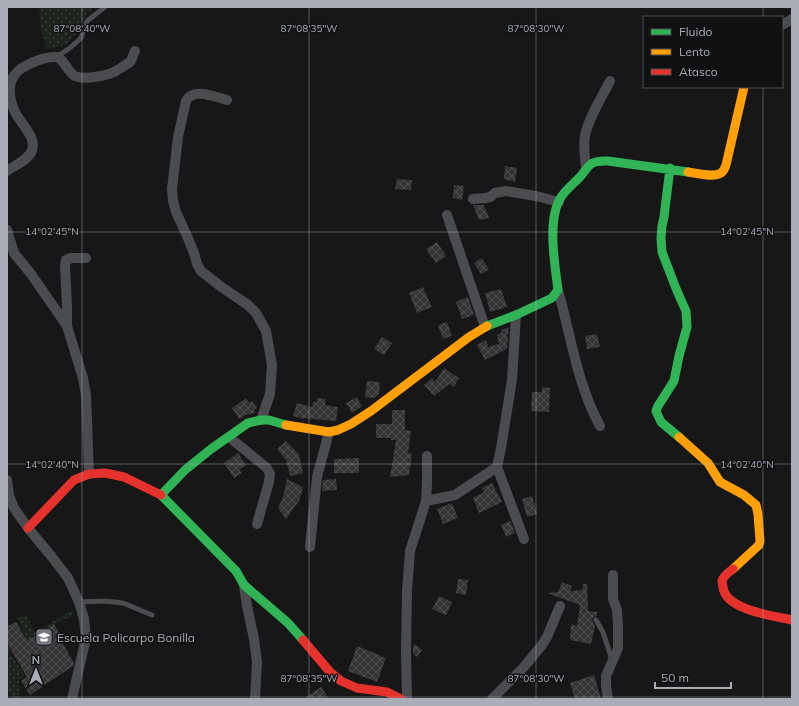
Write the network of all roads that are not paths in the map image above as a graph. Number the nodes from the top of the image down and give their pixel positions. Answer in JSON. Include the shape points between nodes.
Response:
{"nodes":[{"id":1,"x":105,"y":7,"type":"edge"},
{"id":2,"x":792,"y":19,"type":"edge"},
{"id":3,"x":783,"y":24,"type":"edge"},
{"id":4,"x":134,"y":51,"type":"dead end"},
{"id":5,"x":56,"y":57,"type":"junction"},
{"id":6,"x":610,"y":81,"type":"dead end"},
{"id":7,"x":744,"y":88,"type":"edge"},
{"id":8,"x":227,"y":100,"type":"dead end"},
{"id":9,"x":586,"y":168,"type":"junction"},
{"id":10,"x":670,"y":168,"type":"junction"},
{"id":11,"x":7,"y":171,"type":"edge"},
{"id":12,"x":473,"y":199,"type":"dead end"},
{"id":13,"x":558,"y":202,"type":"junction"},
{"id":14,"x":447,"y":215,"type":"dead end"},
{"id":15,"x":7,"y":230,"type":"edge"},
{"id":16,"x":86,"y":258,"type":"dead end"},
{"id":17,"x":558,"y":290,"type":"junction"},
{"id":18,"x":516,"y":315,"type":"junction"},
{"id":19,"x":67,"y":326,"type":"junction"},
{"id":20,"x":485,"y":327,"type":"junction"},
{"id":21,"x":261,"y":420,"type":"junction"},
{"id":22,"x":600,"y":426,"type":"dead end"},
{"id":23,"x":328,"y":432,"type":"junction"},
{"id":24,"x":229,"y":437,"type":"junction"},
{"id":25,"x":427,"y":456,"type":"dead end"},
{"id":26,"x":497,"y":467,"type":"junction"},
{"id":27,"x":89,"y":474,"type":"junction"},
{"id":28,"x":7,"y":480,"type":"edge"},
{"id":29,"x":160,"y":495,"type":"junction"},
{"id":30,"x":426,"y":501,"type":"junction"},
{"id":31,"x":257,"y":524,"type":"dead end"},
{"id":32,"x":28,"y":528,"type":"junction"},
{"id":33,"x":524,"y":539,"type":"dead end"},
{"id":34,"x":310,"y":547,"type":"dead end"},
{"id":35,"x":613,"y":575,"type":"dead end"},
{"id":36,"x":244,"y":585,"type":"junction"},
{"id":37,"x":79,"y":602,"type":"junction"},
{"id":38,"x":560,"y":606,"type":"dead end"},
{"id":39,"x":152,"y":615,"type":"dead end"},
{"id":40,"x":596,"y":620,"type":"dead end"},
{"id":41,"x":792,"y":620,"type":"edge"},
{"id":42,"x":612,"y":661,"type":"junction"},
{"id":43,"x":72,"y":699,"type":"edge"},
{"id":44,"x":255,"y":699,"type":"edge"},
{"id":45,"x":401,"y":699,"type":"edge"},
{"id":46,"x":407,"y":699,"type":"edge"},
{"id":47,"x":492,"y":699,"type":"edge"},
{"id":48,"x":608,"y":699,"type":"edge"}],
"edges":[{"from":1,"to":5,"type":"lane","via":[[88,21],[81,38]]},
{"from":2,"to":3,"type":"street"},
{"from":4,"to":5,"type":"street","via":[[130,62],[114,72],[95,77],[75,76],[60,58]]},
{"from":5,"to":11,"type":"street","via":[[34,61],[20,70],[10,83],[15,113],[32,137],[33,143],[27,157]]},
{"from":6,"to":9,"type":"street","via":[[589,122],[585,136]]},
{"from":7,"to":10,"type":"street","via":[[724,171],[711,175]]},
{"from":8,"to":21,"type":"street","via":[[200,93],[188,97],[178,137],[173,201],[201,271],[248,304],[266,331],[272,366],[270,394]]},
{"from":9,"to":10,"type":"street","via":[[593,162],[603,161]]},
{"from":9,"to":13,"type":"street"},
{"from":10,"to":41,"type":"street","via":[[662,226],[662,252],[688,317],[674,381],[656,411],[661,422],[708,463],[720,482],[756,505],[759,545],[724,577],[722,586],[727,596],[749,610]]},
{"from":12,"to":13,"type":"street","via":[[490,197],[506,191]]},
{"from":13,"to":17,"type":"street","via":[[553,224]]},
{"from":14,"to":20,"type":"street"},
{"from":15,"to":19,"type":"street","via":[[14,253]]},
{"from":16,"to":19,"type":"street","via":[[66,260]]},
{"from":17,"to":18,"type":"street","via":[[552,298]]},
{"from":17,"to":22,"type":"street","via":[[580,378]]},
{"from":18,"to":20,"type":"street"},
{"from":18,"to":26,"type":"street","via":[[512,380]]},
{"from":19,"to":27,"type":"street","via":[[86,395]]},
{"from":20,"to":23,"type":"street","via":[[469,336],[371,411],[351,424]]},
{"from":21,"to":23,"type":"street"},
{"from":21,"to":24,"type":"street","via":[[248,423]]},
{"from":23,"to":34,"type":"street","via":[[317,478]]},
{"from":24,"to":29,"type":"street","via":[[185,470]]},
{"from":24,"to":31,"type":"street","via":[[267,468],[270,474]]},
{"from":25,"to":30,"type":"street"},
{"from":26,"to":30,"type":"street","via":[[455,495]]},
{"from":26,"to":33,"type":"street"},
{"from":27,"to":29,"type":"street","via":[[105,473],[124,477]]},
{"from":27,"to":32,"type":"street","via":[[74,480]]},
{"from":28,"to":32,"type":"street","via":[[14,508]]},
{"from":29,"to":36,"type":"street","via":[[236,571]]},
{"from":30,"to":46,"type":"street","via":[[410,552],[407,591]]},
{"from":32,"to":37,"type":"street","via":[[68,578]]},
{"from":35,"to":42,"type":"street","via":[[618,648]]},
{"from":36,"to":44,"type":"street","via":[[257,662]]},
{"from":36,"to":45,"type":"street","via":[[288,623],[330,672],[341,681],[357,688],[387,692]]},
{"from":37,"to":39,"type":"lane","via":[[123,603]]},
{"from":37,"to":43,"type":"street","via":[[86,638]]},
{"from":38,"to":47,"type":"street","via":[[542,645]]},
{"from":40,"to":42,"type":"lane","via":[[603,632]]},
{"from":42,"to":48,"type":"street","via":[[606,676]]}]}
